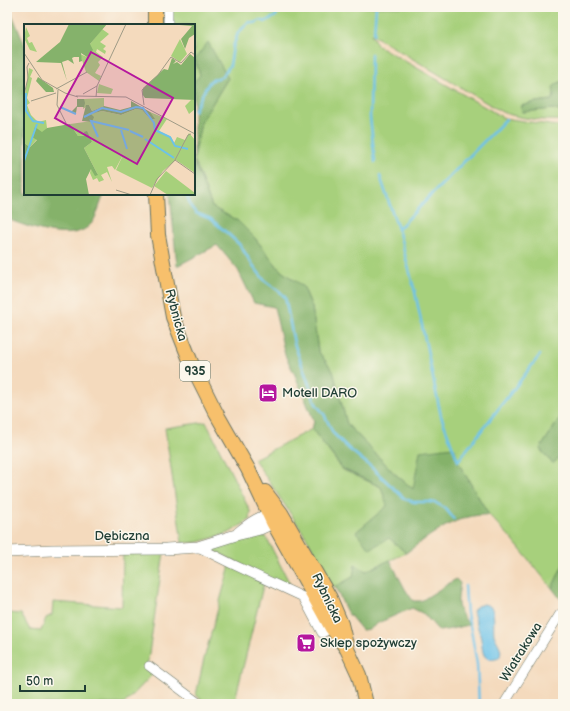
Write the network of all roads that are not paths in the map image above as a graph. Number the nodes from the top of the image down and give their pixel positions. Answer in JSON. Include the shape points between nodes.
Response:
{"nodes":[{"id":1,"x":155,"y":7,"type":"edge"},
{"id":2,"x":168,"y":7,"type":"edge"},
{"id":3,"x":154,"y":24,"type":"edge"},
{"id":4,"x":168,"y":24,"type":"edge"},
{"id":5,"x":156,"y":195,"type":"edge"},
{"id":6,"x":274,"y":516,"type":"junction"},
{"id":7,"x":198,"y":547,"type":"junction"},
{"id":8,"x":7,"y":552,"type":"edge"},
{"id":9,"x":560,"y":614,"type":"dead end"},
{"id":10,"x":337,"y":626,"type":"junction"},
{"id":11,"x":150,"y":666,"type":"dead end"},
{"id":12,"x":200,"y":704,"type":"edge"},
{"id":13,"x":366,"y":704,"type":"edge"},
{"id":14,"x":504,"y":704,"type":"edge"}],
"edges":[{"from":1,"to":3,"type":"main road"},
{"from":2,"to":4,"type":"street"},
{"from":5,"to":6,"type":"main road","name":"Rybnicka","number":"935","via":[[158,235],[173,316],[201,384]]},
{"from":6,"to":7,"type":"street","name":"Dębiczna","via":[[251,523],[236,535]]},
{"from":6,"to":10,"type":"main road","name":"Rybnicka","number":"935","via":[[324,587]]},
{"from":7,"to":8,"type":"street","name":"Dębiczna","via":[[166,550]]},
{"from":7,"to":10,"type":"street","via":[[303,597],[322,633]]},
{"from":9,"to":14,"type":"street","name":"Wiatrakowa"},
{"from":10,"to":13,"type":"main road","name":"Rybnicka","number":"935","via":[[358,675]]},
{"from":11,"to":12,"type":"street"}]}
